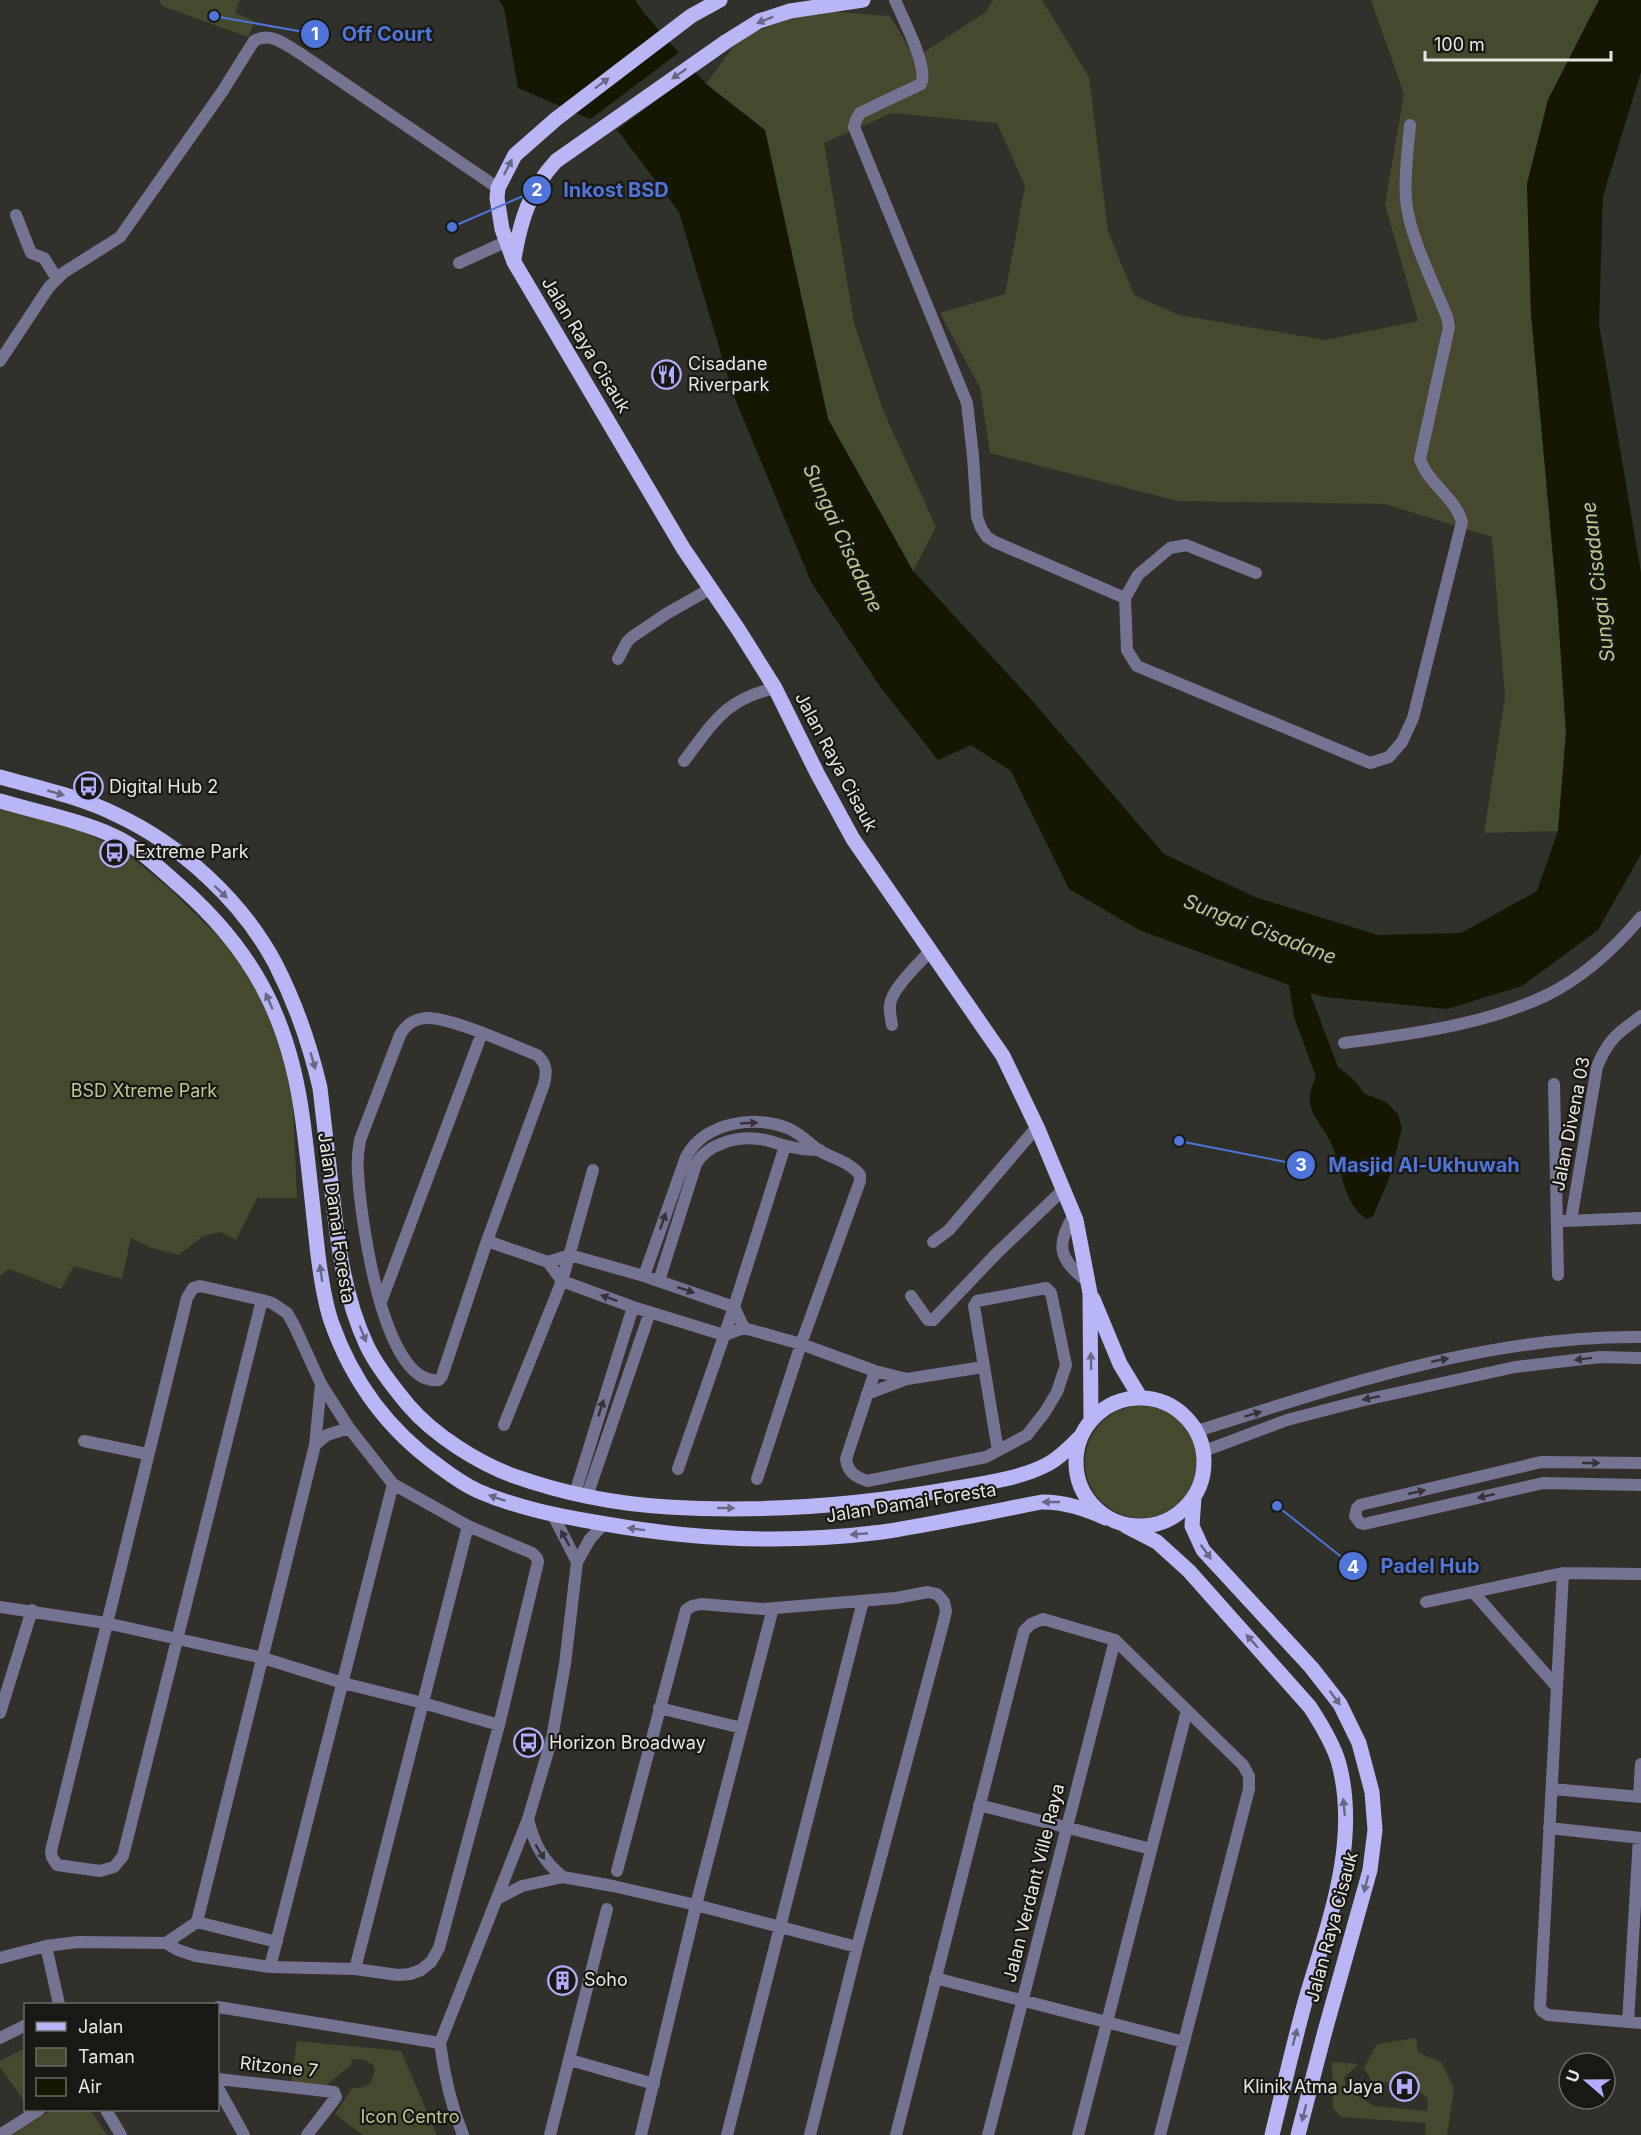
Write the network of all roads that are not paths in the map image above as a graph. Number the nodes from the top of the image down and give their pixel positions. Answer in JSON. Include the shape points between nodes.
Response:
{"nodes":[{"id":1,"x":720,"y":0,"type":"edge"},
{"id":2,"x":863,"y":0,"type":"edge"},
{"id":3,"x":895,"y":0,"type":"edge"},
{"id":4,"x":1410,"y":125,"type":"dead end"},
{"id":5,"x":498,"y":188,"type":"junction"},
{"id":6,"x":16,"y":215,"type":"dead end"},
{"id":7,"x":512,"y":239,"type":"junction"},
{"id":8,"x":459,"y":263,"type":"dead end"},
{"id":9,"x":57,"y":279,"type":"junction"},
{"id":10,"x":0,"y":361,"type":"edge"},
{"id":11,"x":1256,"y":573,"type":"dead end"},
{"id":12,"x":710,"y":589,"type":"junction"},
{"id":13,"x":1125,"y":598,"type":"junction"},
{"id":14,"x":618,"y":659,"type":"dead end"},
{"id":15,"x":775,"y":688,"type":"junction"},
{"id":16,"x":684,"y":761,"type":"dead end"},
{"id":17,"x":0,"y":777,"type":"edge"},
{"id":18,"x":0,"y":801,"type":"edge"},
{"id":19,"x":1641,"y":917,"type":"edge"},
{"id":20,"x":931,"y":950,"type":"junction"},
{"id":21,"x":1641,"y":1016,"type":"edge"},
{"id":22,"x":892,"y":1025,"type":"dead end"},
{"id":23,"x":482,"y":1033,"type":"junction"},
{"id":24,"x":1344,"y":1043,"type":"dead end"},
{"id":25,"x":1554,"y":1084,"type":"dead end"},
{"id":26,"x":1037,"y":1127,"type":"junction"},
{"id":27,"x":785,"y":1146,"type":"junction"},
{"id":28,"x":820,"y":1150,"type":"junction"},
{"id":29,"x":691,"y":1161,"type":"junction"},
{"id":30,"x":593,"y":1170,"type":"dead end"},
{"id":31,"x":1064,"y":1189,"type":"junction"},
{"id":32,"x":1641,"y":1218,"type":"edge"},
{"id":33,"x":1571,"y":1220,"type":"junction"},
{"id":34,"x":1557,"y":1222,"type":"junction"},
{"id":35,"x":487,"y":1241,"type":"junction"},
{"id":36,"x":933,"y":1242,"type":"dead end"},
{"id":37,"x":570,"y":1255,"type":"junction"},
{"id":38,"x":548,"y":1262,"type":"junction"},
{"id":39,"x":1558,"y":1275,"type":"dead end"},
{"id":40,"x":644,"y":1276,"type":"junction"},
{"id":41,"x":562,"y":1281,"type":"junction"},
{"id":42,"x":659,"y":1281,"type":"junction"},
{"id":43,"x":1089,"y":1288,"type":"junction"},
{"id":44,"x":911,"y":1296,"type":"dead end"},
{"id":45,"x":262,"y":1300,"type":"junction"},
{"id":46,"x":381,"y":1302,"type":"junction"},
{"id":47,"x":633,"y":1307,"type":"junction"},
{"id":48,"x":734,"y":1307,"type":"junction"},
{"id":49,"x":650,"y":1312,"type":"junction"},
{"id":50,"x":744,"y":1328,"type":"junction"},
{"id":51,"x":724,"y":1335,"type":"junction"},
{"id":52,"x":1641,"y":1337,"type":"edge"},
{"id":53,"x":801,"y":1344,"type":"junction"},
{"id":54,"x":1510,"y":1347,"type":"junction"},
{"id":55,"x":1641,"y":1358,"type":"edge"},
{"id":56,"x":983,"y":1367,"type":"junction"},
{"id":57,"x":1515,"y":1367,"type":"junction"},
{"id":58,"x":875,"y":1371,"type":"junction"},
{"id":59,"x":907,"y":1379,"type":"junction"},
{"id":60,"x":321,"y":1384,"type":"junction"},
{"id":61,"x":867,"y":1394,"type":"junction"},
{"id":62,"x":1140,"y":1397,"type":"junction"},
{"id":63,"x":1091,"y":1420,"type":"junction"},
{"id":64,"x":504,"y":1425,"type":"dead end"},
{"id":65,"x":349,"y":1428,"type":"junction"},
{"id":66,"x":437,"y":1431,"type":"junction"},
{"id":67,"x":1197,"y":1431,"type":"junction"},
{"id":68,"x":1080,"y":1437,"type":"junction"},
{"id":69,"x":84,"y":1441,"type":"dead end"},
{"id":70,"x":315,"y":1445,"type":"junction"},
{"id":71,"x":998,"y":1451,"type":"junction"},
{"id":72,"x":1204,"y":1451,"type":"junction"},
{"id":73,"x":147,"y":1454,"type":"junction"},
{"id":74,"x":421,"y":1454,"type":"junction"},
{"id":75,"x":586,"y":1455,"type":"junction"},
{"id":76,"x":599,"y":1460,"type":"junction"},
{"id":77,"x":1541,"y":1462,"type":"junction"},
{"id":78,"x":1641,"y":1463,"type":"edge"},
{"id":79,"x":678,"y":1469,"type":"dead end"},
{"id":80,"x":757,"y":1479,"type":"dead end"},
{"id":81,"x":1543,"y":1483,"type":"junction"},
{"id":82,"x":393,"y":1484,"type":"junction"},
{"id":83,"x":1641,"y":1485,"type":"edge"},
{"id":84,"x":581,"y":1494,"type":"junction"},
{"id":85,"x":1194,"y":1497,"type":"junction"},
{"id":86,"x":668,"y":1507,"type":"junction"},
{"id":87,"x":553,"y":1515,"type":"junction"},
{"id":88,"x":1106,"y":1518,"type":"junction"},
{"id":89,"x":604,"y":1524,"type":"junction"},
{"id":90,"x":468,"y":1526,"type":"junction"},
{"id":91,"x":1126,"y":1526,"type":"junction"},
{"id":92,"x":668,"y":1533,"type":"junction"},
{"id":93,"x":577,"y":1562,"type":"junction"},
{"id":94,"x":1563,"y":1573,"type":"junction"},
{"id":95,"x":1641,"y":1574,"type":"edge"},
{"id":96,"x":1473,"y":1592,"type":"junction"},
{"id":97,"x":863,"y":1601,"type":"junction"},
{"id":98,"x":1426,"y":1602,"type":"dead end"},
{"id":99,"x":0,"y":1607,"type":"edge"},
{"id":100,"x":773,"y":1608,"type":"junction"},
{"id":101,"x":33,"y":1610,"type":"junction"},
{"id":102,"x":106,"y":1623,"type":"junction"},
{"id":103,"x":176,"y":1639,"type":"junction"},
{"id":104,"x":1115,"y":1640,"type":"junction"},
{"id":105,"x":263,"y":1658,"type":"junction"},
{"id":106,"x":343,"y":1683,"type":"junction"},
{"id":107,"x":1557,"y":1687,"type":"junction"},
{"id":108,"x":423,"y":1703,"type":"junction"},
{"id":109,"x":659,"y":1708,"type":"junction"},
{"id":110,"x":1187,"y":1710,"type":"junction"},
{"id":111,"x":0,"y":1713,"type":"edge"},
{"id":112,"x":499,"y":1725,"type":"junction"},
{"id":113,"x":742,"y":1728,"type":"junction"},
{"id":114,"x":1641,"y":1764,"type":"edge"},
{"id":115,"x":1552,"y":1789,"type":"junction"},
{"id":116,"x":1640,"y":1797,"type":"edge"},
{"id":117,"x":979,"y":1805,"type":"junction"},
{"id":118,"x":528,"y":1819,"type":"junction"},
{"id":119,"x":1067,"y":1827,"type":"junction"},
{"id":120,"x":1549,"y":1828,"type":"junction"},
{"id":121,"x":1640,"y":1838,"type":"edge"},
{"id":122,"x":1151,"y":1849,"type":"junction"},
{"id":123,"x":617,"y":1871,"type":"dead end"},
{"id":124,"x":563,"y":1877,"type":"junction"},
{"id":125,"x":497,"y":1899,"type":"junction"},
{"id":126,"x":696,"y":1905,"type":"junction"},
{"id":127,"x":607,"y":1909,"type":"dead end"},
{"id":128,"x":197,"y":1922,"type":"junction"},
{"id":129,"x":780,"y":1927,"type":"junction"},
{"id":130,"x":277,"y":1942,"type":"junction"},
{"id":131,"x":166,"y":1943,"type":"junction"},
{"id":132,"x":46,"y":1946,"type":"junction"},
{"id":133,"x":857,"y":1947,"type":"junction"},
{"id":134,"x":0,"y":1958,"type":"edge"},
{"id":135,"x":270,"y":1966,"type":"junction"},
{"id":136,"x":355,"y":1969,"type":"junction"},
{"id":137,"x":935,"y":1978,"type":"junction"},
{"id":138,"x":1022,"y":2000,"type":"junction"},
{"id":139,"x":59,"y":2003,"type":"edge"},
{"id":140,"x":219,"y":2007,"type":"edge"},
{"id":141,"x":1628,"y":2022,"type":"junction"},
{"id":142,"x":1107,"y":2023,"type":"junction"},
{"id":143,"x":1641,"y":2023,"type":"edge"},
{"id":144,"x":24,"y":2026,"type":"edge"},
{"id":145,"x":0,"y":2038,"type":"edge"},
{"id":146,"x":1184,"y":2042,"type":"junction"},
{"id":147,"x":440,"y":2043,"type":"junction"},
{"id":148,"x":570,"y":2060,"type":"junction"},
{"id":149,"x":219,"y":2079,"type":"edge"},
{"id":150,"x":654,"y":2084,"type":"junction"},
{"id":151,"x":219,"y":2090,"type":"edge"},
{"id":152,"x":36,"y":2111,"type":"edge"},
{"id":153,"x":107,"y":2111,"type":"edge"},
{"id":154,"x":0,"y":2135,"type":"edge"},
{"id":155,"x":121,"y":2135,"type":"edge"},
{"id":156,"x":244,"y":2135,"type":"edge"},
{"id":157,"x":307,"y":2135,"type":"edge"},
{"id":158,"x":463,"y":2135,"type":"edge"},
{"id":159,"x":550,"y":2135,"type":"edge"},
{"id":160,"x":640,"y":2135,"type":"edge"},
{"id":161,"x":728,"y":2135,"type":"edge"},
{"id":162,"x":810,"y":2135,"type":"edge"},
{"id":163,"x":896,"y":2135,"type":"edge"},
{"id":164,"x":988,"y":2135,"type":"edge"},
{"id":165,"x":1078,"y":2135,"type":"edge"},
{"id":166,"x":1160,"y":2135,"type":"edge"},
{"id":167,"x":1272,"y":2135,"type":"edge"},
{"id":168,"x":1298,"y":2135,"type":"edge"}],
"edges":[{"from":5,"to":1,"type":"main road","one_way":true,"via":[[515,155],[556,119],[691,16]]},
{"from":2,"to":7,"type":"main road","name":"Jalan Raya Cisauk","one_way":true,"via":[[790,11],[759,21],[727,41],[556,161],[531,194]]},
{"from":3,"to":13,"type":"street","via":[[917,52],[923,80],[860,113],[854,127],[967,403],[981,528],[995,542]]},
{"from":4,"to":13,"type":"street","via":[[1407,211],[1449,327],[1420,459],[1459,509],[1462,522],[1413,718],[1401,742],[1389,757],[1370,763],[1137,666],[1127,650]]},
{"from":5,"to":7,"type":"main road","name":"Jalan Raya Cisauk","via":[[498,208]]},
{"from":5,"to":9,"type":"street","via":[[301,54],[272,37],[261,37],[254,41],[120,237]]},
{"from":6,"to":9,"type":"street","via":[[31,253],[44,258]]},
{"from":7,"to":8,"type":"street"},
{"from":7,"to":12,"type":"main road","name":"Jalan Raya Cisauk","via":[[514,262]]},
{"from":9,"to":10,"type":"street"},
{"from":11,"to":13,"type":"street","via":[[1186,545],[1170,548],[1138,575]]},
{"from":12,"to":14,"type":"street","via":[[632,637]]},
{"from":12,"to":15,"type":"main road","name":"Jalan Raya Cisauk"},
{"from":15,"to":16,"type":"street","via":[[750,695],[725,710]]},
{"from":15,"to":20,"type":"main road","name":"Jalan Raya Cisauk","via":[[853,839]]},
{"from":17,"to":66,"type":"main road","name":"Jalan Damai Foresta","one_way":true,"via":[[93,804],[139,826],[206,877],[249,924],[274,962],[316,1068],[337,1243],[351,1306],[368,1347],[390,1382]]},
{"from":74,"to":18,"type":"main road","name":"Jalan Damai Foresta","one_way":true,"via":[[398,1433],[358,1382],[330,1319],[294,1068],[270,1002],[244,953],[189,893],[124,841]]},
{"from":19,"to":24,"type":"street","via":[[1619,943],[1547,995],[1501,1013]]},
{"from":20,"to":22,"type":"street","via":[[892,998]]},
{"from":20,"to":26,"type":"main road","name":"Jalan Raya Cisauk","via":[[1003,1056]]},
{"from":21,"to":33,"type":"street","name":"Jalan Divena 03","via":[[1612,1037],[1597,1067]]},
{"from":23,"to":35,"type":"street","via":[[537,1055],[546,1066],[544,1084]]},
{"from":23,"to":46,"type":"street"},
{"from":23,"to":46,"type":"street","via":[[436,1018],[409,1023],[400,1035],[364,1130],[358,1174],[371,1268]]},
{"from":25,"to":34,"type":"street"},
{"from":26,"to":31,"type":"main road","name":"Jalan Raya Cisauk"},
{"from":26,"to":36,"type":"street","via":[[949,1230]]},
{"from":27,"to":28,"type":"street"},
{"from":27,"to":29,"type":"street","via":[[762,1139],[744,1139],[722,1144]]},
{"from":27,"to":48,"type":"street"},
{"from":29,"to":28,"type":"street","one_way":true,"via":[[690,1149],[703,1136],[752,1122],[788,1129]]},
{"from":28,"to":53,"type":"street","via":[[852,1166],[860,1181]]},
{"from":40,"to":29,"type":"street","one_way":true},
{"from":29,"to":42,"type":"street"},
{"from":30,"to":37,"type":"street"},
{"from":31,"to":43,"type":"main road","name":"Jalan Raya Cisauk","via":[[1074,1215]]},
{"from":31,"to":44,"type":"street","via":[[933,1320],[928,1320]]},
{"from":32,"to":33,"type":"street"},
{"from":33,"to":34,"type":"street"},
{"from":34,"to":39,"type":"street"},
{"from":35,"to":38,"type":"street"},
{"from":35,"to":46,"type":"street","via":[[439,1380],[419,1375],[406,1363],[386,1323]]},
{"from":37,"to":38,"type":"street"},
{"from":37,"to":40,"type":"street"},
{"from":37,"to":41,"type":"street"},
{"from":38,"to":41,"type":"street"},
{"from":40,"to":42,"type":"street"},
{"from":47,"to":41,"type":"street","one_way":true},
{"from":41,"to":64,"type":"street"},
{"from":42,"to":48,"type":"street","one_way":true},
{"from":43,"to":62,"type":"main road","name":"Jalan Raya Cisauk","via":[[1120,1364]]},
{"from":63,"to":43,"type":"main road","name":"Jalan Raya Cisauk","one_way":true},
{"from":45,"to":60,"type":"street","via":[[286,1313]]},
{"from":45,"to":73,"type":"street","via":[[200,1286],[189,1292]]},
{"from":45,"to":103,"type":"street"},
{"from":47,"to":49,"type":"street"},
{"from":75,"to":47,"type":"street","one_way":true},
{"from":48,"to":50,"type":"street"},
{"from":48,"to":51,"type":"street"},
{"from":49,"to":51,"type":"street"},
{"from":49,"to":76,"type":"street"},
{"from":50,"to":51,"type":"street"},
{"from":50,"to":53,"type":"street"},
{"from":51,"to":79,"type":"street"},
{"from":52,"to":54,"type":"street","via":[[1597,1336]]},
{"from":53,"to":58,"type":"street"},
{"from":53,"to":80,"type":"street"},
{"from":54,"to":57,"type":"street"},
{"from":67,"to":54,"type":"street","one_way":true,"via":[[1437,1360]]},
{"from":55,"to":57,"type":"street","one_way":true,"via":[[1600,1357]]},
{"from":56,"to":59,"type":"street"},
{"from":56,"to":71,"type":"street"},
{"from":56,"to":71,"type":"street","via":[[974,1306],[977,1301],[1046,1288],[1051,1293],[1066,1365],[1058,1392],[1039,1420],[1027,1435]]},
{"from":57,"to":72,"type":"street","one_way":true,"via":[[1287,1420]]},
{"from":58,"to":59,"type":"street"},
{"from":58,"to":61,"type":"street"},
{"from":59,"to":61,"type":"street"},
{"from":60,"to":65,"type":"street"},
{"from":60,"to":70,"type":"street"},
{"from":61,"to":71,"type":"street","via":[[846,1458],[854,1476],[867,1481],[986,1457]]},
{"from":62,"to":63,"type":"main road","via":[[1113,1403]]},
{"from":62,"to":67,"type":"main road","via":[[1163,1401],[1183,1413]]},
{"from":63,"to":68,"type":"main road"},
{"from":65,"to":70,"type":"street","via":[[327,1435]]},
{"from":65,"to":82,"type":"street"},
{"from":66,"to":74,"type":"main road"},
{"from":66,"to":84,"type":"main road","name":"Jalan Damai Foresta","via":[[492,1467]]},
{"from":67,"to":72,"type":"main road"},
{"from":86,"to":68,"type":"main road","name":"Jalan Damai Foresta","one_way":true,"via":[[814,1506],[903,1498],[1024,1473],[1047,1465]]},
{"from":68,"to":88,"type":"main road","via":[[1076,1473],[1092,1506]]},
{"from":69,"to":73,"type":"street"},
{"from":70,"to":105,"type":"street"},
{"from":72,"to":85,"type":"main road","via":[[1203,1475]]},
{"from":73,"to":102,"type":"street"},
{"from":87,"to":74,"type":"main road","name":"Jalan Damai Foresta","one_way":true,"via":[[474,1489]]},
{"from":75,"to":76,"type":"street"},
{"from":75,"to":84,"type":"street"},
{"from":76,"to":84,"type":"street"},
{"from":77,"to":78,"type":"street","one_way":true},
{"from":77,"to":81,"type":"street"},
{"from":81,"to":77,"type":"street","one_way":true,"via":[[1364,1524],[1355,1516],[1360,1505]]},
{"from":81,"to":83,"type":"street"},
{"from":82,"to":90,"type":"street"},
{"from":82,"to":106,"type":"street"},
{"from":84,"to":86,"type":"main road","name":"Jalan Damai Foresta"},
{"from":85,"to":91,"type":"main road","via":[[1176,1516],[1160,1523]]},
{"from":85,"to":168,"type":"main road","name":"Jalan Raya Cisauk","one_way":true,"via":[[1192,1526],[1203,1550],[1340,1704],[1359,1743],[1372,1792],[1375,1830],[1370,1870]]},
{"from":86,"to":92,"type":"main road"},
{"from":87,"to":89,"type":"main road","name":"Jalan Damai Foresta"},
{"from":93,"to":87,"type":"street","one_way":true},
{"from":88,"to":91,"type":"main road"},
{"from":88,"to":92,"type":"main road","name":"Jalan Damai Foresta","one_way":true,"via":[[1072,1504],[1042,1502],[880,1532],[745,1539]]},
{"from":92,"to":89,"type":"main road","name":"Jalan Damai Foresta","one_way":true},
{"from":89,"to":93,"type":"street"},
{"from":90,"to":108,"type":"street"},
{"from":90,"to":112,"type":"street","via":[[532,1553],[538,1560]]},
{"from":167,"to":91,"type":"main road","name":"Jalan Raya Cisauk","one_way":true,"via":[[1341,1871],[1346,1824],[1339,1764],[1310,1707],[1205,1588],[1157,1542]]},
{"from":93,"to":118,"type":"street","via":[[552,1738]]},
{"from":94,"to":95,"type":"street"},
{"from":94,"to":96,"type":"street"},
{"from":94,"to":107,"type":"street"},
{"from":96,"to":98,"type":"street"},
{"from":96,"to":107,"type":"street"},
{"from":97,"to":100,"type":"street"},
{"from":97,"to":129,"type":"street"},
{"from":97,"to":133,"type":"street","via":[[928,1592],[938,1594],[946,1611]]},
{"from":99,"to":101,"type":"street"},
{"from":100,"to":109,"type":"street","via":[[701,1604],[686,1610]]},
{"from":100,"to":113,"type":"street"},
{"from":101,"to":102,"type":"street"},
{"from":101,"to":111,"type":"street"},
{"from":102,"to":103,"type":"street"},
{"from":102,"to":103,"type":"street","via":[[51,1851],[54,1862],[61,1867],[106,1870],[123,1856]]},
{"from":103,"to":105,"type":"street"},
{"from":104,"to":110,"type":"street"},
{"from":104,"to":117,"type":"street","via":[[1043,1619],[1023,1631]]},
{"from":104,"to":119,"type":"street","name":"Jalan Verdant Ville Raya"},
{"from":105,"to":106,"type":"street"},
{"from":105,"to":128,"type":"street"},
{"from":106,"to":108,"type":"street"},
{"from":106,"to":130,"type":"street"},
{"from":107,"to":115,"type":"street"},
{"from":108,"to":112,"type":"street"},
{"from":108,"to":136,"type":"street"},
{"from":109,"to":113,"type":"street"},
{"from":109,"to":123,"type":"street"},
{"from":110,"to":122,"type":"street"},
{"from":110,"to":146,"type":"street","via":[[1243,1765],[1249,1776],[1249,1789]]},
{"from":112,"to":136,"type":"street","via":[[439,1948],[431,1962],[410,1974]]},
{"from":113,"to":126,"type":"street"},
{"from":114,"to":116,"type":"street"},
{"from":115,"to":116,"type":"street"},
{"from":115,"to":120,"type":"street"},
{"from":117,"to":119,"type":"street"},
{"from":117,"to":137,"type":"street"},
{"from":118,"to":124,"type":"street","one_way":true,"via":[[537,1849]]},
{"from":118,"to":125,"type":"street"},
{"from":119,"to":122,"type":"street"},
{"from":119,"to":138,"type":"street","name":"Jalan Verdant Ville Raya"},
{"from":120,"to":121,"type":"street"},
{"from":120,"to":141,"type":"street","via":[[1541,2009],[1548,2015]]},
{"from":121,"to":141,"type":"street"},
{"from":122,"to":142,"type":"street"},
{"from":124,"to":125,"type":"street","via":[[522,1886]]},
{"from":124,"to":126,"type":"street"},
{"from":125,"to":147,"type":"street"},
{"from":126,"to":129,"type":"street"},
{"from":126,"to":150,"type":"street"},
{"from":127,"to":148,"type":"street"},
{"from":128,"to":130,"type":"street"},
{"from":128,"to":131,"type":"street"},
{"from":129,"to":133,"type":"street"},
{"from":129,"to":161,"type":"street"},
{"from":130,"to":135,"type":"street"},
{"from":131,"to":132,"type":"street","via":[[78,1942]]},
{"from":131,"to":135,"type":"street","via":[[196,1956]]},
{"from":132,"to":134,"type":"street"},
{"from":132,"to":139,"type":"street"},
{"from":133,"to":162,"type":"street"},
{"from":135,"to":136,"type":"street"},
{"from":137,"to":138,"type":"street"},
{"from":137,"to":163,"type":"street"},
{"from":138,"to":142,"type":"street"},
{"from":138,"to":164,"type":"street","name":"Jalan Verdant Ville Raya"},
{"from":140,"to":147,"type":"street"},
{"from":141,"to":143,"type":"street"},
{"from":142,"to":146,"type":"street"},
{"from":142,"to":165,"type":"street"},
{"from":144,"to":145,"type":"street"},
{"from":146,"to":166,"type":"street"},
{"from":147,"to":158,"type":"street","via":[[452,2109]]},
{"from":148,"to":150,"type":"street"},
{"from":148,"to":159,"type":"street"},
{"from":149,"to":157,"type":"street","name":"Ritzone 7","via":[[336,2094]]},
{"from":150,"to":160,"type":"street"},
{"from":151,"to":156,"type":"street"},
{"from":152,"to":154,"type":"street"},
{"from":153,"to":155,"type":"street"}]}
